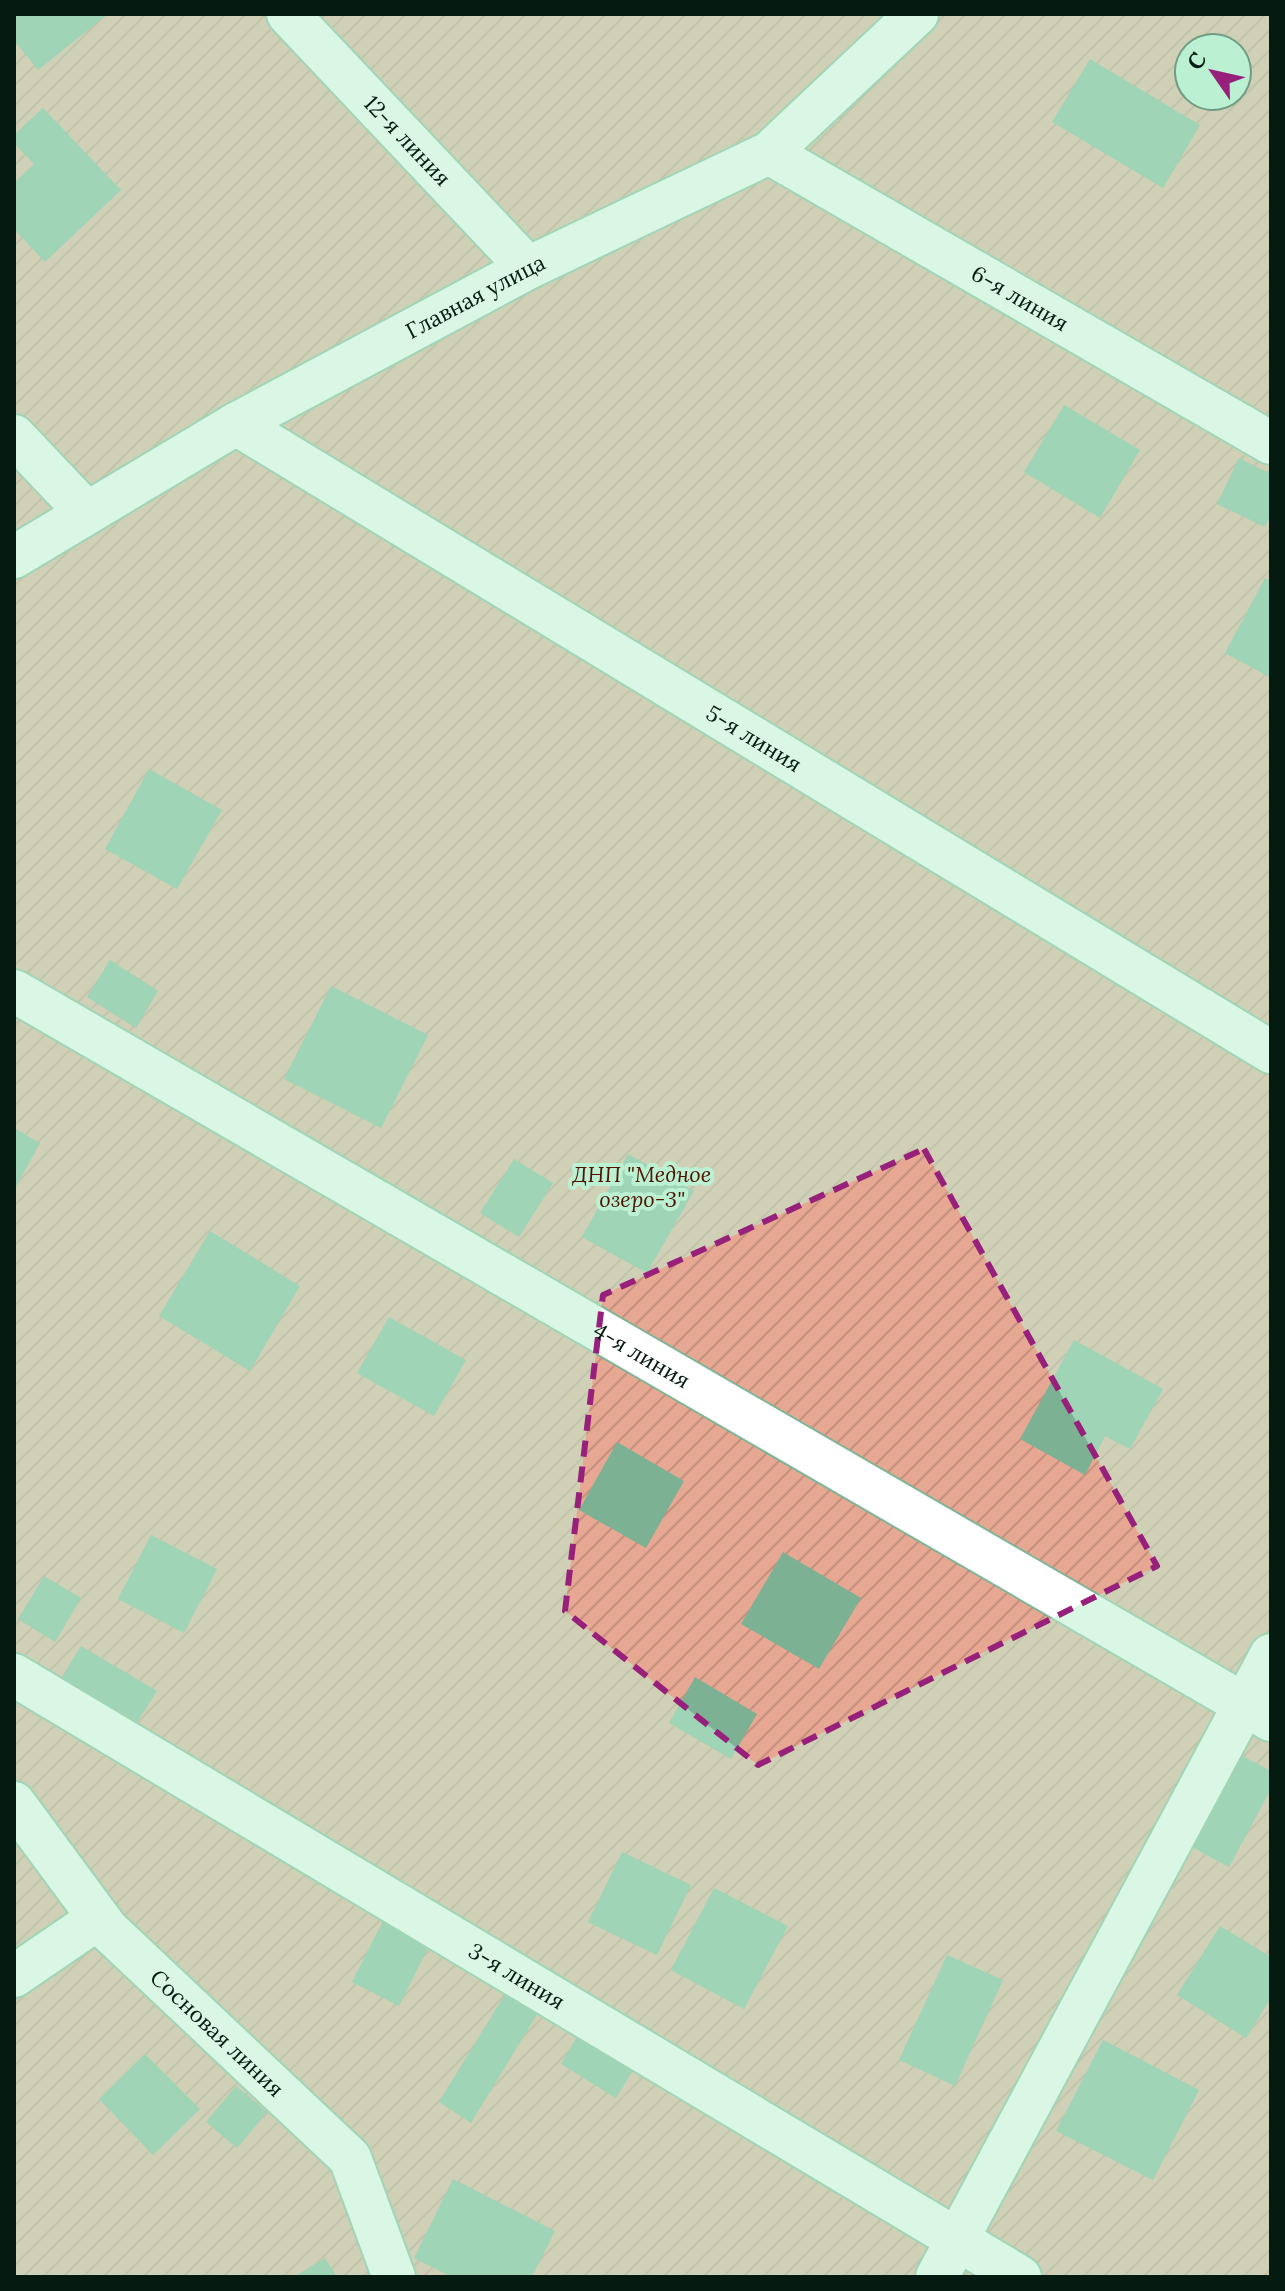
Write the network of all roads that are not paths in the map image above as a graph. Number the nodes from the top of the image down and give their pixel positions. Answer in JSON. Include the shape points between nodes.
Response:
{"nodes":[{"id":1,"x":288,"y":14,"type":"edge"},
{"id":2,"x":917,"y":14,"type":"edge"},
{"id":3,"x":769,"y":153,"type":"junction"},
{"id":4,"x":528,"y":268,"type":"junction"},
{"id":5,"x":236,"y":424,"type":"junction"},
{"id":6,"x":14,"y":436,"type":"edge"},
{"id":7,"x":1271,"y":443,"type":"edge"},
{"id":8,"x":87,"y":513,"type":"junction"},
{"id":9,"x":14,"y":557,"type":"edge"},
{"id":10,"x":14,"y":991,"type":"edge"},
{"id":11,"x":1271,"y":1052,"type":"edge"},
{"id":12,"x":1271,"y":1655,"type":"edge"},
{"id":13,"x":14,"y":1675,"type":"edge"},
{"id":14,"x":1258,"y":1713,"type":"edge"},
{"id":15,"x":14,"y":1803,"type":"edge"},
{"id":16,"x":99,"y":1918,"type":"junction"},
{"id":17,"x":14,"y":1976,"type":"edge"},
{"id":18,"x":958,"y":2238,"type":"junction"},
{"id":19,"x":394,"y":2277,"type":"edge"},
{"id":20,"x":937,"y":2277,"type":"edge"},
{"id":21,"x":1020,"y":2277,"type":"edge"}],
"edges":[{"from":1,"to":4,"type":"street","name":"12-я линия"},
{"from":2,"to":3,"type":"street","name":"Главная улица"},
{"from":3,"to":4,"type":"street","name":"Главная улица"},
{"from":3,"to":7,"type":"street","name":"6-я линия"},
{"from":4,"to":5,"type":"street","name":"Главная улица"},
{"from":5,"to":8,"type":"street","name":"Главная улица"},
{"from":5,"to":11,"type":"street","name":"5-я линия"},
{"from":6,"to":8,"type":"street"},
{"from":8,"to":9,"type":"street","name":"Главная улица"},
{"from":10,"to":14,"type":"street","name":"4-я линия"},
{"from":12,"to":14,"type":"street"},
{"from":13,"to":18,"type":"street","name":"3-я линия"},
{"from":14,"to":18,"type":"street"},
{"from":15,"to":16,"type":"street","name":"Сосновая линия"},
{"from":16,"to":17,"type":"street"},
{"from":16,"to":19,"type":"street","name":"Сосновая линия","via":[[350,2158]]},
{"from":18,"to":20,"type":"street"},
{"from":18,"to":21,"type":"street","name":"3-я линия"}]}
